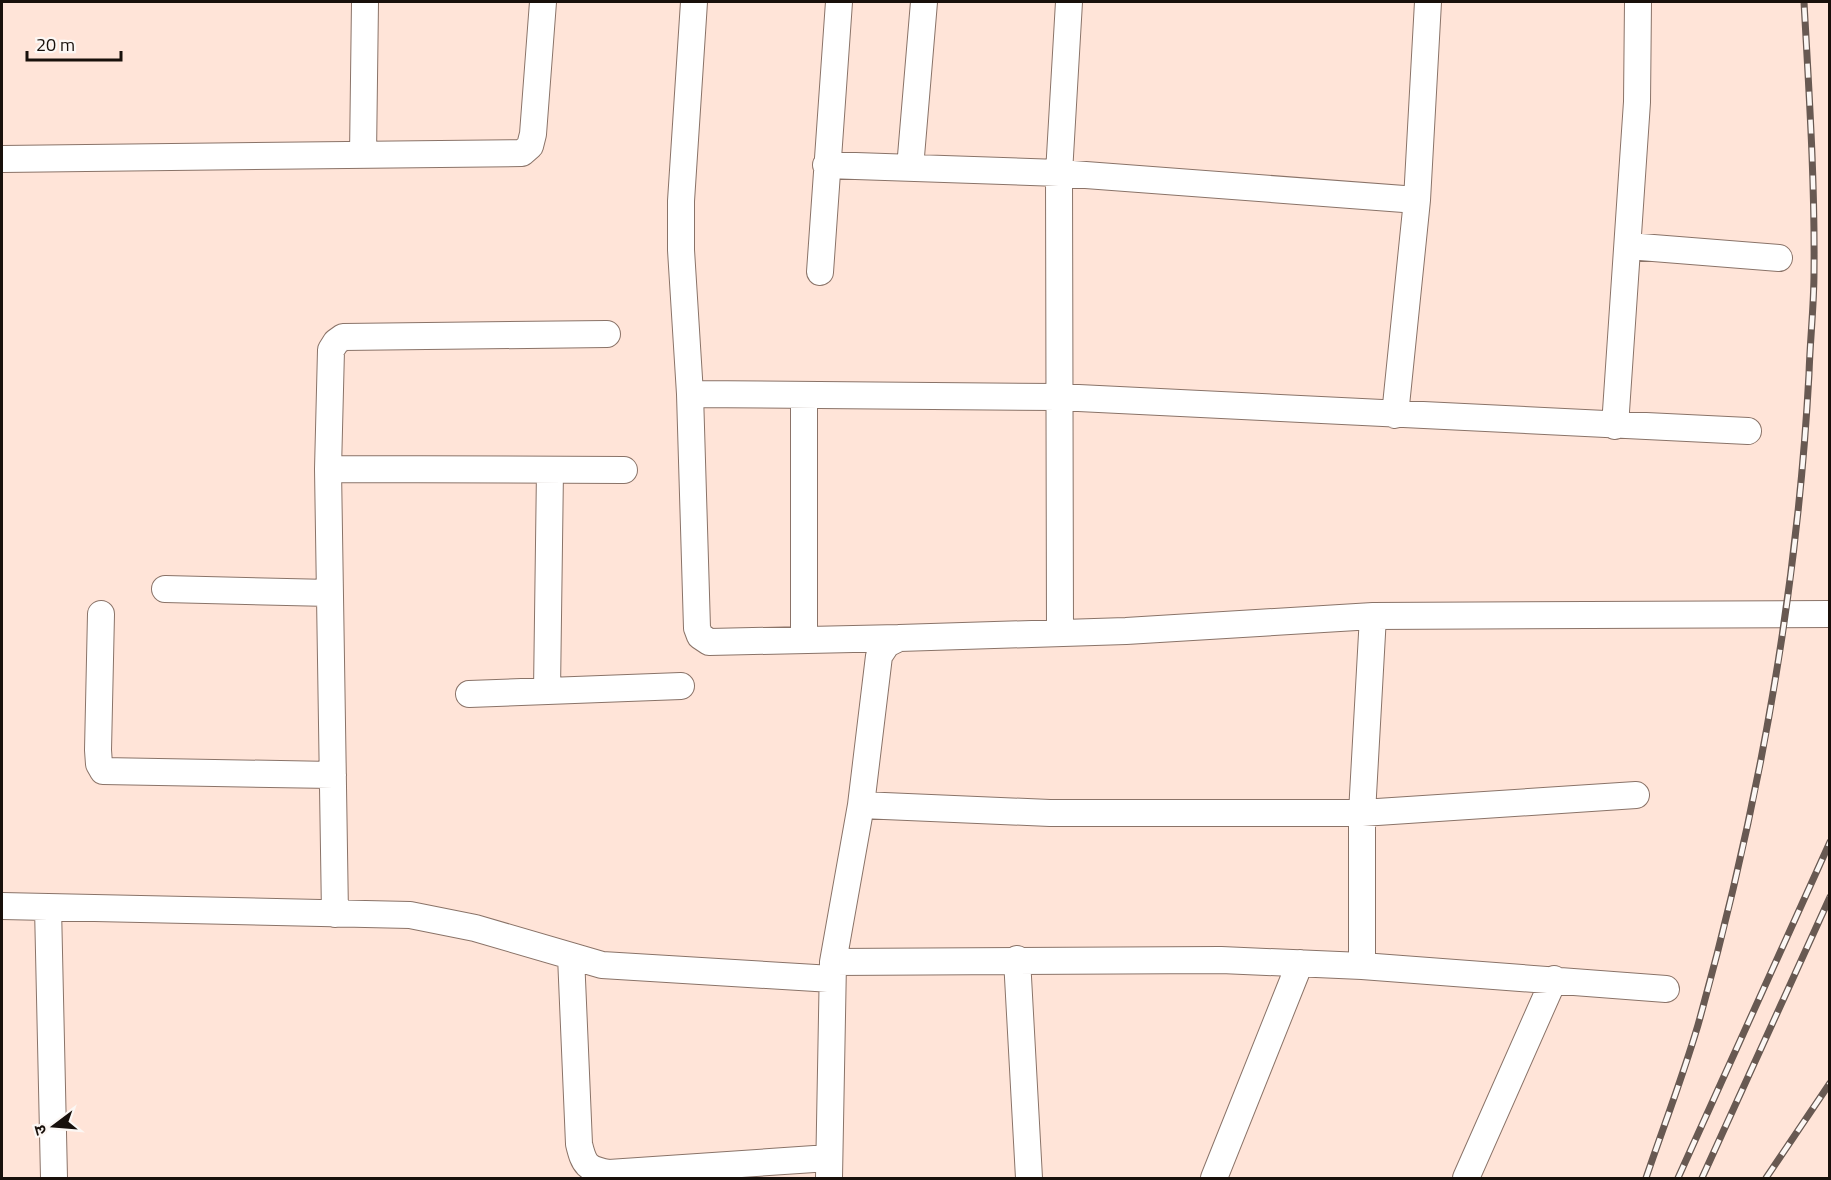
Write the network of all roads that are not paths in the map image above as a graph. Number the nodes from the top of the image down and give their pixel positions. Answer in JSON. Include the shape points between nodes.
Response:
{"nodes":[{"id":1,"x":365,"y":2,"type":"edge"},
{"id":2,"x":543,"y":2,"type":"edge"},
{"id":3,"x":694,"y":2,"type":"edge"},
{"id":4,"x":839,"y":2,"type":"edge"},
{"id":5,"x":924,"y":2,"type":"edge"},
{"id":6,"x":1069,"y":2,"type":"edge"},
{"id":7,"x":1428,"y":2,"type":"edge"},
{"id":8,"x":1638,"y":2,"type":"edge"},
{"id":9,"x":363,"y":156,"type":"junction"},
{"id":10,"x":2,"y":159,"type":"edge"},
{"id":11,"x":826,"y":165,"type":"junction"},
{"id":12,"x":910,"y":168,"type":"junction"},
{"id":13,"x":1059,"y":173,"type":"junction"},
{"id":14,"x":1417,"y":200,"type":"junction"},
{"id":15,"x":1628,"y":246,"type":"junction"},
{"id":16,"x":1779,"y":258,"type":"dead end"},
{"id":17,"x":820,"y":272,"type":"dead end"},
{"id":18,"x":607,"y":334,"type":"dead end"},
{"id":19,"x":690,"y":394,"type":"junction"},
{"id":20,"x":804,"y":395,"type":"junction"},
{"id":21,"x":1058,"y":397,"type":"junction"},
{"id":22,"x":1395,"y":415,"type":"junction"},
{"id":23,"x":1615,"y":426,"type":"junction"},
{"id":24,"x":1748,"y":431,"type":"dead end"},
{"id":25,"x":328,"y":469,"type":"junction"},
{"id":26,"x":550,"y":470,"type":"junction"},
{"id":27,"x":624,"y":470,"type":"dead end"},
{"id":28,"x":165,"y":590,"type":"dead end"},
{"id":29,"x":330,"y":593,"type":"junction"},
{"id":30,"x":101,"y":614,"type":"dead end"},
{"id":31,"x":1830,"y":614,"type":"edge"},
{"id":32,"x":1373,"y":616,"type":"junction"},
{"id":33,"x":1060,"y":633,"type":"junction"},
{"id":34,"x":899,"y":638,"type":"junction"},
{"id":35,"x":804,"y":640,"type":"junction"},
{"id":36,"x":681,"y":686,"type":"dead end"},
{"id":37,"x":547,"y":691,"type":"junction"},
{"id":38,"x":469,"y":694,"type":"dead end"},
{"id":39,"x":333,"y":775,"type":"junction"},
{"id":40,"x":1636,"y":795,"type":"dead end"},
{"id":41,"x":861,"y":805,"type":"junction"},
{"id":42,"x":1362,"y":813,"type":"junction"},
{"id":43,"x":2,"y":906,"type":"edge"},
{"id":44,"x":48,"y":907,"type":"junction"},
{"id":45,"x":335,"y":914,"type":"junction"},
{"id":46,"x":571,"y":957,"type":"junction"},
{"id":47,"x":1017,"y":959,"type":"junction"},
{"id":48,"x":1300,"y":963,"type":"junction"},
{"id":49,"x":1362,"y":966,"type":"junction"},
{"id":50,"x":832,"y":970,"type":"junction"},
{"id":51,"x":1554,"y":979,"type":"junction"},
{"id":52,"x":1666,"y":989,"type":"dead end"},
{"id":53,"x":829,"y":1168,"type":"edge"},
{"id":54,"x":54,"y":1179,"type":"edge"},
{"id":55,"x":1029,"y":1179,"type":"edge"},
{"id":56,"x":1214,"y":1179,"type":"edge"},
{"id":57,"x":1466,"y":1179,"type":"edge"}],
"edges":[{"from":1,"to":9,"type":"street"},
{"from":2,"to":9,"type":"street","via":[[533,134],[530,146],[522,153]]},
{"from":3,"to":19,"type":"street","via":[[681,201]]},
{"from":4,"to":11,"type":"street"},
{"from":5,"to":12,"type":"street"},
{"from":6,"to":13,"type":"street"},
{"from":7,"to":14,"type":"street"},
{"from":8,"to":15,"type":"street","via":[[1637,102]]},
{"from":9,"to":10,"type":"street"},
{"from":11,"to":12,"type":"street"},
{"from":11,"to":17,"type":"street"},
{"from":12,"to":13,"type":"street"},
{"from":13,"to":14,"type":"street"},
{"from":13,"to":21,"type":"street"},
{"from":14,"to":22,"type":"street"},
{"from":15,"to":16,"type":"street"},
{"from":15,"to":23,"type":"street"},
{"from":18,"to":25,"type":"street","via":[[343,337],[331,350]]},
{"from":19,"to":20,"type":"street"},
{"from":19,"to":35,"type":"street","via":[[700,636],[709,642]]},
{"from":20,"to":21,"type":"street"},
{"from":20,"to":35,"type":"street"},
{"from":21,"to":22,"type":"street"},
{"from":21,"to":33,"type":"street"},
{"from":22,"to":23,"type":"street"},
{"from":23,"to":24,"type":"street"},
{"from":25,"to":26,"type":"street"},
{"from":25,"to":29,"type":"street"},
{"from":26,"to":27,"type":"street"},
{"from":26,"to":37,"type":"street"},
{"from":28,"to":29,"type":"street"},
{"from":29,"to":39,"type":"street"},
{"from":30,"to":39,"type":"street","via":[[98,750],[103,771]]},
{"from":31,"to":32,"type":"street"},
{"from":32,"to":33,"type":"street"},
{"from":32,"to":42,"type":"street"},
{"from":33,"to":34,"type":"street"},
{"from":34,"to":35,"type":"street"},
{"from":34,"to":41,"type":"street","via":[[887,644],[879,656]]},
{"from":36,"to":37,"type":"street"},
{"from":37,"to":38,"type":"street"},
{"from":39,"to":45,"type":"street"},
{"from":40,"to":42,"type":"street"},
{"from":41,"to":42,"type":"street","via":[[1050,813]]},
{"from":41,"to":50,"type":"street"},
{"from":42,"to":49,"type":"street"},
{"from":43,"to":44,"type":"street"},
{"from":44,"to":45,"type":"street"},
{"from":44,"to":54,"type":"street"},
{"from":45,"to":46,"type":"street","via":[[437,919]]},
{"from":46,"to":50,"type":"street","via":[[631,968]]},
{"from":46,"to":53,"type":"street","via":[[579,1144],[583,1161],[593,1170],[609,1173]]},
{"from":47,"to":48,"type":"street"},
{"from":47,"to":50,"type":"street"},
{"from":47,"to":55,"type":"street"},
{"from":48,"to":49,"type":"street"},
{"from":48,"to":56,"type":"street"},
{"from":49,"to":51,"type":"street"},
{"from":50,"to":53,"type":"street"},
{"from":51,"to":52,"type":"street"},
{"from":51,"to":57,"type":"street"}]}
